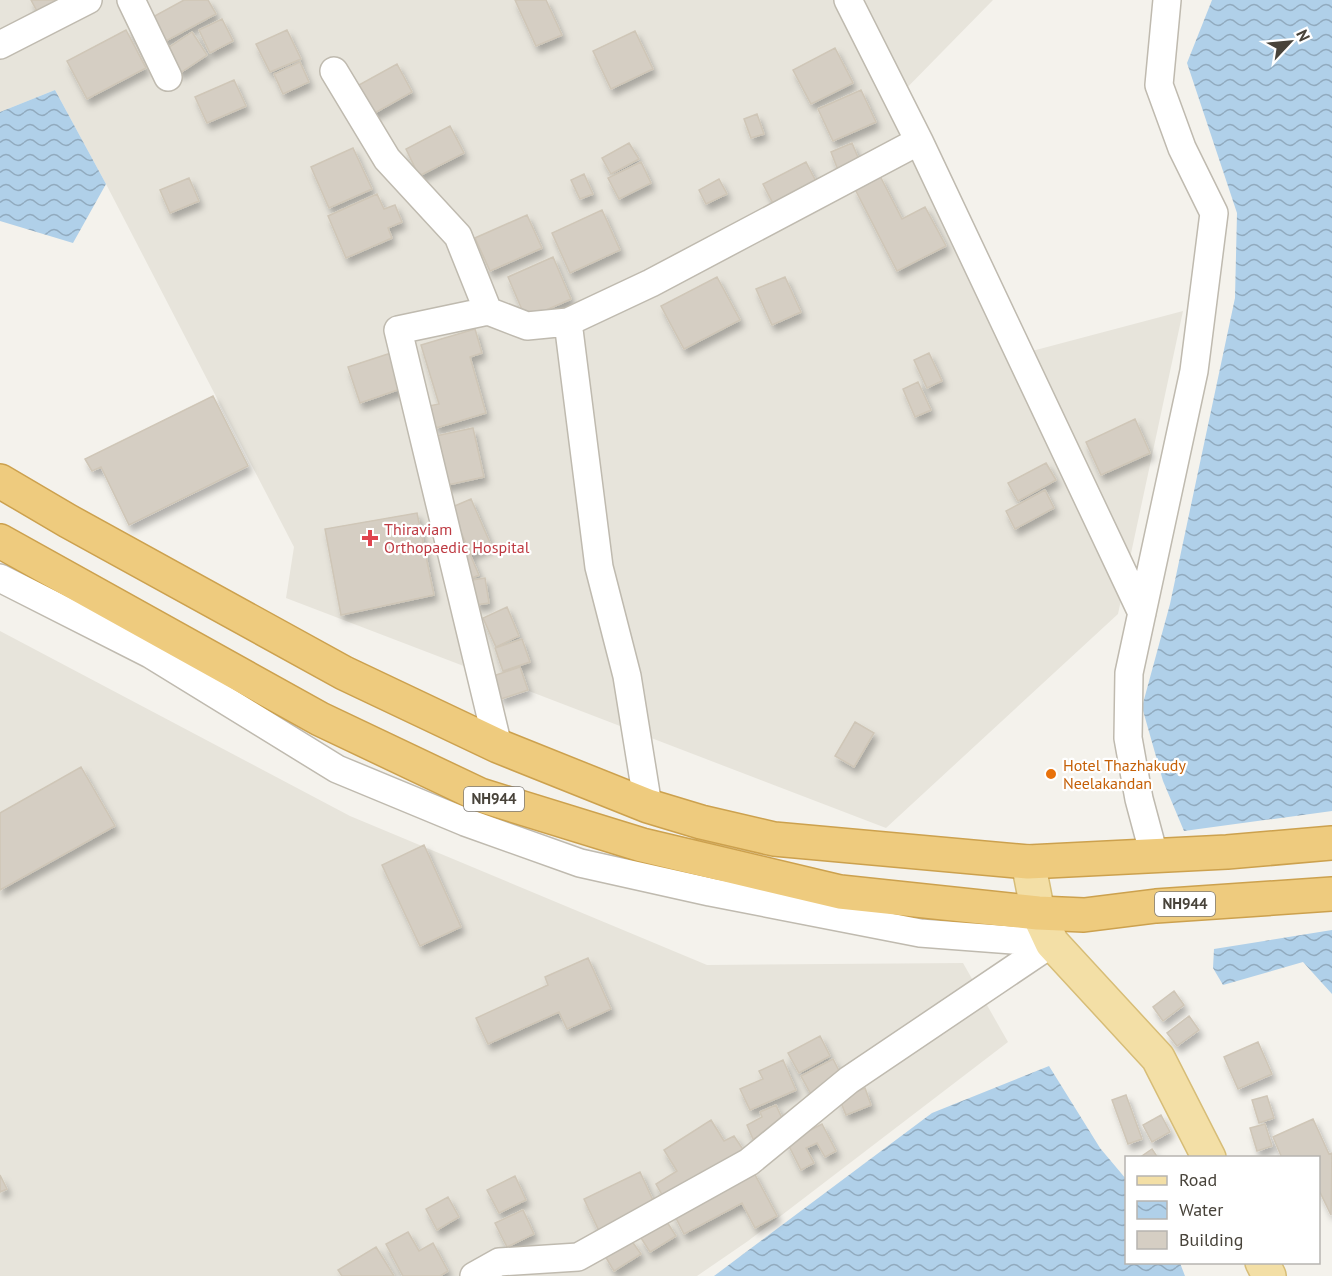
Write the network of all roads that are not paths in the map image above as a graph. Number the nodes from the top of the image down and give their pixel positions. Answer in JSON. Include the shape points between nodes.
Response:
{"nodes":[{"id":1,"x":88,"y":0,"type":"edge"},
{"id":2,"x":131,"y":0,"type":"edge"},
{"id":3,"x":848,"y":0,"type":"edge"},
{"id":4,"x":1167,"y":0,"type":"edge"},
{"id":5,"x":0,"y":45,"type":"edge"},
{"id":6,"x":334,"y":71,"type":"dead end"},
{"id":7,"x":168,"y":77,"type":"dead end"},
{"id":8,"x":919,"y":141,"type":"junction"},
{"id":9,"x":488,"y":310,"type":"junction"},
{"id":10,"x":568,"y":322,"type":"junction"},
{"id":11,"x":0,"y":481,"type":"edge"},
{"id":12,"x":0,"y":541,"type":"edge"},
{"id":13,"x":0,"y":578,"type":"edge"},
{"id":14,"x":1142,"y":613,"type":"junction"},
{"id":15,"x":498,"y":746,"type":"junction"},
{"id":16,"x":648,"y":807,"type":"junction"},
{"id":17,"x":1332,"y":843,"type":"edge"},
{"id":18,"x":1154,"y":855,"type":"junction"},
{"id":19,"x":1028,"y":862,"type":"junction"},
{"id":20,"x":1332,"y":894,"type":"edge"},
{"id":21,"x":1038,"y":913,"type":"junction"},
{"id":22,"x":1052,"y":944,"type":"junction"},
{"id":23,"x":1208,"y":1156,"type":"edge"},
{"id":24,"x":474,"y":1276,"type":"edge"}],
"edges":[{"from":1,"to":5,"type":"street"},
{"from":2,"to":7,"type":"street"},
{"from":3,"to":8,"type":"street"},
{"from":4,"to":14,"type":"street","via":[[1159,85],[1182,148],[1214,213],[1194,371]]},
{"from":6,"to":9,"type":"street","via":[[383,154],[458,236]]},
{"from":8,"to":10,"type":"street","via":[[651,283]]},
{"from":8,"to":14,"type":"street"},
{"from":9,"to":10,"type":"street","via":[[527,326]]},
{"from":9,"to":15,"type":"street","via":[[398,330]]},
{"from":10,"to":16,"type":"street","via":[[599,567],[627,676]]},
{"from":11,"to":15,"type":"highway","via":[[344,673]]},
{"from":12,"to":21,"type":"highway","number":"NH944","via":[[320,719],[480,795],[642,846],[840,892]]},
{"from":13,"to":22,"type":"street","via":[[150,654],[337,768],[465,822],[580,863],[921,933]]},
{"from":14,"to":18,"type":"street","via":[[1129,673],[1128,738],[1138,800]]},
{"from":15,"to":16,"type":"highway"},
{"from":16,"to":19,"type":"highway","via":[[774,839]]},
{"from":17,"to":18,"type":"highway"},
{"from":18,"to":19,"type":"highway"},
{"from":19,"to":21,"type":"main road"},
{"from":20,"to":21,"type":"highway","name":"NH944","number":"NH944","via":[[1084,915]]},
{"from":21,"to":22,"type":"main road"},
{"from":22,"to":23,"type":"main road","via":[[1158,1058]]},
{"from":22,"to":24,"type":"street","via":[[849,1080],[749,1162],[578,1257],[499,1262]]}]}
